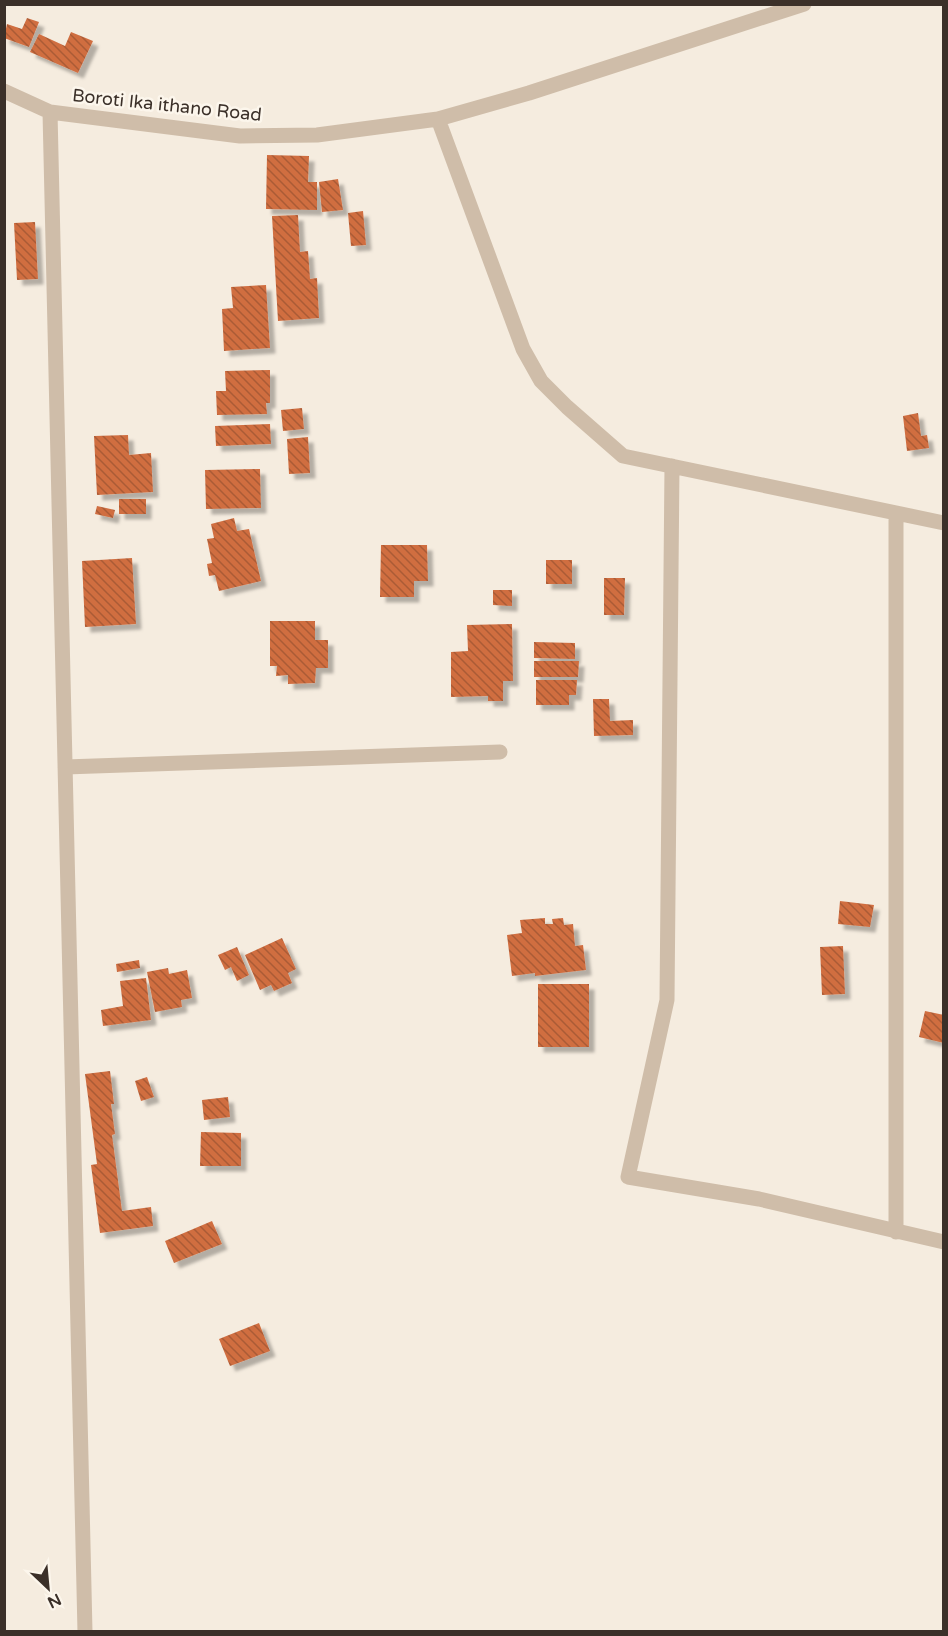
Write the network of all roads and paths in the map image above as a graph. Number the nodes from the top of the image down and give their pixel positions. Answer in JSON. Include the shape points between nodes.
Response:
{"nodes":[{"id":1,"x":804,"y":4,"type":"edge"},
{"id":2,"x":4,"y":91,"type":"edge"},
{"id":3,"x":50,"y":112,"type":"junction"},
{"id":4,"x":438,"y":119,"type":"junction"},
{"id":5,"x":672,"y":466,"type":"junction"},
{"id":6,"x":896,"y":513,"type":"junction"},
{"id":7,"x":944,"y":523,"type":"edge"},
{"id":8,"x":500,"y":752,"type":"dead end"},
{"id":9,"x":65,"y":767,"type":"junction"},
{"id":10,"x":896,"y":1232,"type":"junction"},
{"id":11,"x":944,"y":1242,"type":"edge"},
{"id":12,"x":85,"y":1632,"type":"edge"}],
"edges":[{"from":1,"to":4,"type":"street","name":"Boroti Ika ithano Road"},
{"from":2,"to":3,"type":"street","name":"Boroti Ika ithano Road"},
{"from":3,"to":4,"type":"street","name":"Boroti Ika ithano Road","via":[[240,136],[317,135]]},
{"from":3,"to":9,"type":"street"},
{"from":4,"to":5,"type":"street","via":[[523,349],[541,381],[623,456]]},
{"from":5,"to":6,"type":"street"},
{"from":5,"to":10,"type":"street","via":[[667,1000],[628,1177],[759,1199]]},
{"from":6,"to":7,"type":"street"},
{"from":6,"to":10,"type":"street"},
{"from":8,"to":9,"type":"street"},
{"from":9,"to":12,"type":"street"},
{"from":10,"to":11,"type":"street"}]}
